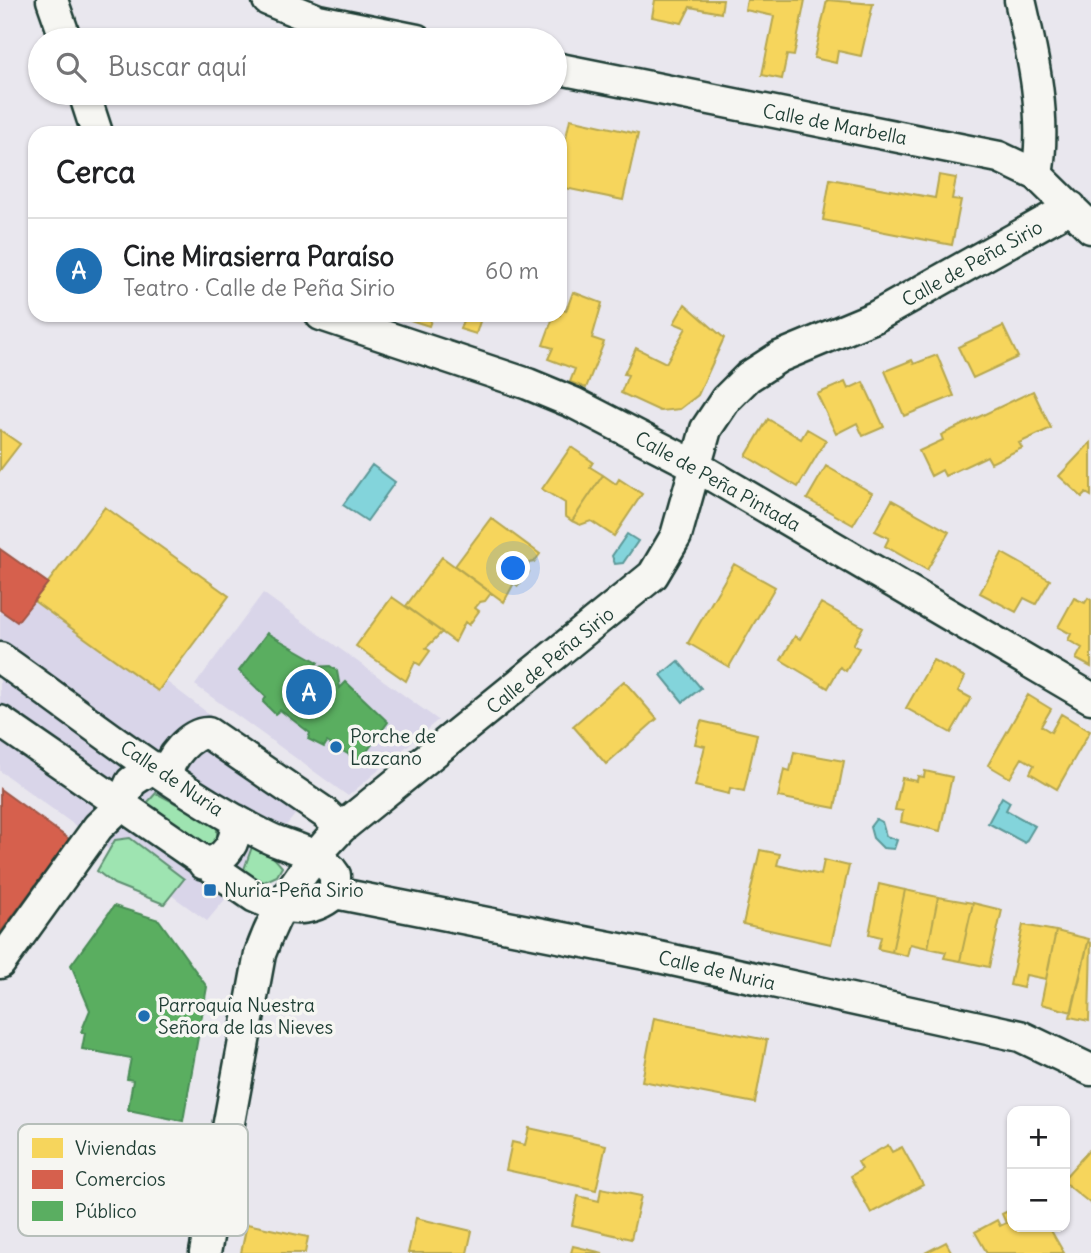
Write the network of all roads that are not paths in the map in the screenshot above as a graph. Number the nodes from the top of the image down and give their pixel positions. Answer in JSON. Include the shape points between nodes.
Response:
{"nodes":[{"id":1,"x":52,"y":0,"type":"edge"},
{"id":2,"x":268,"y":0,"type":"edge"},
{"id":3,"x":1020,"y":0,"type":"edge"},
{"id":4,"x":62,"y":28,"type":"edge"},
{"id":5,"x":360,"y":28,"type":"edge"},
{"id":6,"x":567,"y":70,"type":"edge"},
{"id":7,"x":88,"y":105,"type":"edge"},
{"id":8,"x":95,"y":126,"type":"edge"},
{"id":9,"x":1037,"y":175,"type":"junction"},
{"id":10,"x":1081,"y":217,"type":"edge"},
{"id":11,"x":342,"y":322,"type":"edge"},
{"id":12,"x":694,"y":465,"type":"junction"},
{"id":13,"x":0,"y":658,"type":"edge"},
{"id":14,"x":1091,"y":698,"type":"edge"},
{"id":15,"x":0,"y":721,"type":"edge"},
{"id":16,"x":160,"y":772,"type":"junction"},
{"id":17,"x":120,"y":807,"type":"junction"},
{"id":18,"x":236,"y":820,"type":"junction"},
{"id":19,"x":341,"y":828,"type":"junction"},
{"id":20,"x":315,"y":855,"type":"junction"},
{"id":21,"x":204,"y":864,"type":"junction"},
{"id":22,"x":335,"y":893,"type":"junction"},
{"id":23,"x":280,"y":908,"type":"junction"},
{"id":24,"x":0,"y":963,"type":"edge"},
{"id":25,"x":1091,"y":1070,"type":"edge"},
{"id":26,"x":228,"y":1124,"type":"edge"}],
"edges":[{"from":1,"to":4,"type":"street"},
{"from":2,"to":5,"type":"street","via":[[318,19]]},
{"from":3,"to":9,"type":"street","via":[[1038,98]]},
{"from":6,"to":9,"type":"street","name":"Calle de Marbella","via":[[999,157]]},
{"from":7,"to":8,"type":"street"},
{"from":9,"to":10,"type":"street","name":"Calle de Marbella"},
{"from":10,"to":12,"type":"street","name":"Calle de Peña Sirio","via":[[779,358],[748,377],[706,429]]},
{"from":11,"to":12,"type":"street","name":"Calle de Peña Pintada","via":[[528,384]]},
{"from":12,"to":14,"type":"street","name":"Calle de Peña Pintada"},
{"from":12,"to":19,"type":"street","name":"Calle de Peña Sirio","via":[[676,536],[653,575]]},
{"from":13,"to":16,"type":"street","name":"Calle de Nuria"},
{"from":15,"to":17,"type":"street"},
{"from":16,"to":17,"type":"street","via":[[131,782]]},
{"from":16,"to":18,"type":"street","name":"Calle de Nuria"},
{"from":16,"to":19,"type":"street","via":[[193,736],[208,733]]},
{"from":17,"to":21,"type":"street"},
{"from":17,"to":24,"type":"street","via":[[97,827]]},
{"from":18,"to":20,"type":"street","name":"Calle de Nuria"},
{"from":18,"to":21,"type":"street","via":[[236,833],[224,855]]},
{"from":19,"to":20,"type":"street","name":"Calle de Peña Sirio"},
{"from":20,"to":22,"type":"street","via":[[335,875]]},
{"from":20,"to":23,"type":"street","name":"Calle de Peña Sirio"},
{"from":21,"to":23,"type":"street"},
{"from":22,"to":23,"type":"street","via":[[303,909]]},
{"from":22,"to":25,"type":"street","name":"Calle de Nuria","via":[[645,954],[1020,1037]]},
{"from":23,"to":26,"type":"street","name":"Calle de Peña Sirio","via":[[256,969]]}]}
